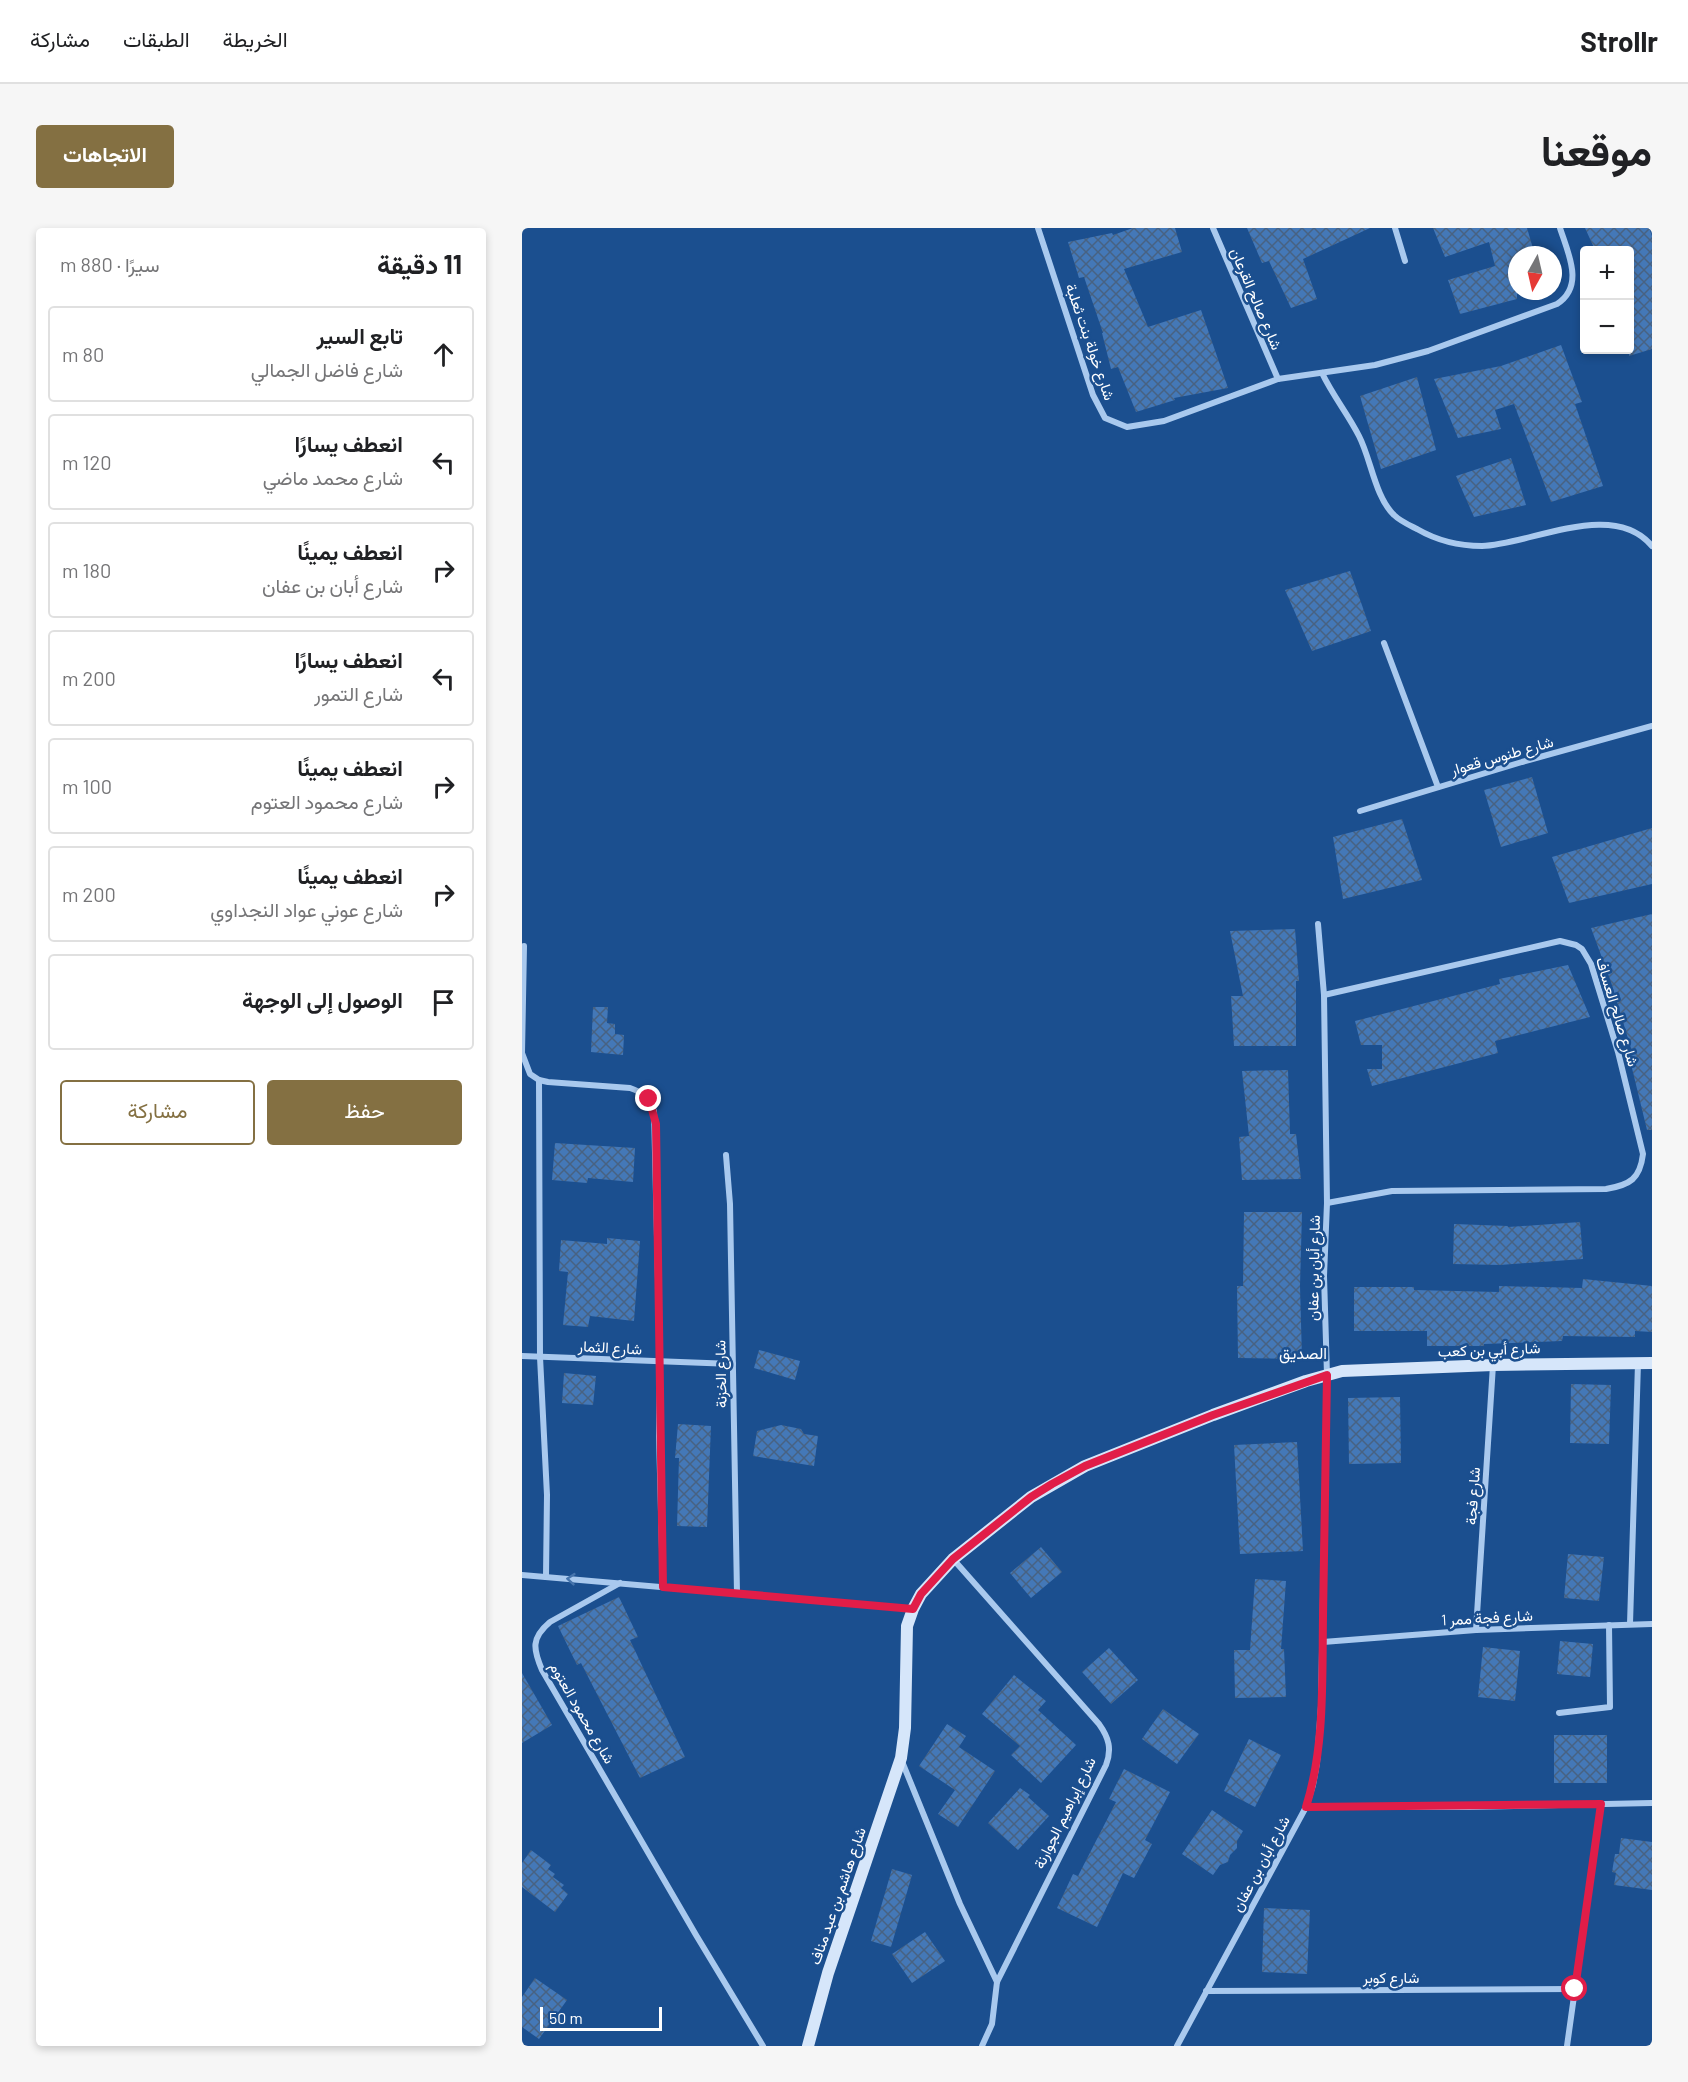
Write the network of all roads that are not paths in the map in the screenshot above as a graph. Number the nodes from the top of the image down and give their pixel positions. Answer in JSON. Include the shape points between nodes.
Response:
{"nodes":[{"id":1,"x":1038,"y":228,"type":"edge"},
{"id":2,"x":1213,"y":228,"type":"edge"},
{"id":3,"x":1395,"y":228,"type":"edge"},
{"id":4,"x":1560,"y":228,"type":"edge"},
{"id":5,"x":1405,"y":261,"type":"dead end"},
{"id":6,"x":1322,"y":373,"type":"junction"},
{"id":7,"x":1278,"y":379,"type":"junction"},
{"id":8,"x":1652,"y":546,"type":"edge"},
{"id":9,"x":1384,"y":643,"type":"dead end"},
{"id":10,"x":1652,"y":726,"type":"edge"},
{"id":11,"x":1438,"y":787,"type":"junction"},
{"id":12,"x":1360,"y":811,"type":"dead end"},
{"id":13,"x":1318,"y":924,"type":"dead end"},
{"id":14,"x":524,"y":946,"type":"dead end"},
{"id":15,"x":1324,"y":995,"type":"junction"},
{"id":16,"x":539,"y":1080,"type":"junction"},
{"id":17,"x":726,"y":1155,"type":"dead end"},
{"id":18,"x":1327,"y":1203,"type":"junction"},
{"id":19,"x":522,"y":1356,"type":"edge"},
{"id":20,"x":540,"y":1357,"type":"junction"},
{"id":21,"x":1638,"y":1362,"type":"junction"},
{"id":22,"x":660,"y":1363,"type":"junction"},
{"id":23,"x":1652,"y":1363,"type":"edge"},
{"id":24,"x":733,"y":1364,"type":"junction"},
{"id":25,"x":1493,"y":1365,"type":"junction"},
{"id":26,"x":1327,"y":1375,"type":"junction"},
{"id":27,"x":953,"y":1559,"type":"junction"},
{"id":28,"x":522,"y":1575,"type":"edge"},
{"id":29,"x":546,"y":1577,"type":"junction"},
{"id":30,"x":620,"y":1583,"type":"junction"},
{"id":31,"x":663,"y":1587,"type":"junction"},
{"id":32,"x":737,"y":1593,"type":"junction"},
{"id":33,"x":913,"y":1609,"type":"junction"},
{"id":34,"x":1630,"y":1624,"type":"junction"},
{"id":35,"x":1652,"y":1624,"type":"edge"},
{"id":36,"x":1610,"y":1625,"type":"junction"},
{"id":37,"x":1476,"y":1629,"type":"junction"},
{"id":38,"x":1323,"y":1642,"type":"junction"},
{"id":39,"x":1558,"y":1713,"type":"dead end"},
{"id":40,"x":901,"y":1758,"type":"junction"},
{"id":41,"x":1652,"y":1803,"type":"edge"},
{"id":42,"x":1601,"y":1804,"type":"junction"},
{"id":43,"x":1306,"y":1807,"type":"junction"},
{"id":44,"x":997,"y":1982,"type":"junction"},
{"id":45,"x":1575,"y":1989,"type":"junction"},
{"id":46,"x":1206,"y":1991,"type":"junction"},
{"id":47,"x":763,"y":2046,"type":"edge"},
{"id":48,"x":808,"y":2046,"type":"edge"},
{"id":49,"x":982,"y":2046,"type":"edge"},
{"id":50,"x":1177,"y":2046,"type":"edge"},
{"id":51,"x":1568,"y":2046,"type":"edge"}],
"edges":[{"from":1,"to":7,"type":"street","name":"شارع خولة بنت ثعلبة","via":[[1093,395],[1105,418],[1127,427],[1164,421]]},
{"from":2,"to":7,"type":"street","name":"شارع صالح القرعان"},
{"from":3,"to":5,"type":"street"},
{"from":4,"to":6,"type":"street","name":"شارع خولة بنت ثعلبة","via":[[1573,277],[1569,294],[1557,304],[1428,351]]},
{"from":6,"to":7,"type":"street","name":"شارع خولة بنت ثعلبة"},
{"from":6,"to":8,"type":"street","via":[[1360,438],[1389,510],[1425,534],[1462,545],[1484,546],[1547,532],[1615,525],[1637,534]]},
{"from":9,"to":11,"type":"street"},
{"from":10,"to":11,"type":"street","name":"شارع طنوس قعوار"},
{"from":11,"to":12,"type":"street","name":"شارع طنوس قعوار"},
{"from":13,"to":15,"type":"street","name":"شارع أبان بن عفان"},
{"from":14,"to":16,"type":"street","via":[[522,1053],[530,1074]]},
{"from":15,"to":18,"type":"street","name":"شارع أبان بن عفان"},
{"from":15,"to":18,"type":"street","name":"شارع صالح العساف","via":[[1560,941],[1576,945],[1588,956],[1600,989],[1643,1154],[1633,1180],[1606,1189],[1392,1191]]},
{"from":16,"to":20,"type":"street"},
{"from":16,"to":22,"type":"street","via":[[630,1088],[649,1099],[656,1124]]},
{"from":17,"to":24,"type":"street","name":"شارع الخزنة"},
{"from":18,"to":26,"type":"street","name":"شارع أبان بن عفان"},
{"from":19,"to":20,"type":"street","name":"شارع الثمار"},
{"from":20,"to":22,"type":"street","name":"شارع الثمار"},
{"from":20,"to":29,"type":"street","via":[[547,1495]]},
{"from":21,"to":23,"type":"street","name":"شارع أبي بن كعب"},
{"from":21,"to":25,"type":"street","name":"شارع أبي بن كعب"},
{"from":21,"to":34,"type":"street"},
{"from":22,"to":24,"type":"street","name":"شارع الثمار"},
{"from":22,"to":31,"type":"street"},
{"from":24,"to":32,"type":"street","name":"شارع الخزنة"},
{"from":25,"to":26,"type":"street","name":"شارع أبي بن كعب","via":[[1355,1369]]},
{"from":25,"to":37,"type":"street","name":"شارع فجة"},
{"from":26,"to":27,"type":"street","name":"شارع أبي بن كعب","via":[[1085,1466],[1031,1497]]},
{"from":26,"to":38,"type":"street","name":"شارع أبان بن عفان"},
{"from":27,"to":33,"type":"street","name":"شارع أبي بن كعب","via":[[921,1594]]},
{"from":27,"to":44,"type":"street","name":"شارع إبراهيم الجوارنة","via":[[1099,1725],[1110,1745],[1107,1766]]},
{"from":28,"to":29,"type":"street"},
{"from":30,"to":29,"type":"street","one_way":true},
{"from":30,"to":31,"type":"street"},
{"from":30,"to":47,"type":"street","name":"شارع محمود العتوم","via":[[540,1630],[536,1656]]},
{"from":31,"to":32,"type":"street"},
{"from":32,"to":33,"type":"street"},
{"from":33,"to":40,"type":"street","via":[[907,1626],[906,1728]]},
{"from":34,"to":35,"type":"street","name":"شارع فجة ممر 1"},
{"from":34,"to":36,"type":"street","name":"شارع فجة ممر 1"},
{"from":36,"to":37,"type":"street","name":"شارع فجة ممر 1"},
{"from":36,"to":39,"type":"street","via":[[1610,1707]]},
{"from":37,"to":38,"type":"street","name":"شارع فجة ممر 1"},
{"from":38,"to":43,"type":"street","name":"شارع أبان بن عفان","via":[[1317,1763]]},
{"from":40,"to":44,"type":"street","via":[[960,1904]]},
{"from":40,"to":48,"type":"street","name":"شارع هاشم بن عبد مناف","via":[[828,1973]]},
{"from":41,"to":42,"type":"street"},
{"from":42,"to":43,"type":"street"},
{"from":42,"to":45,"type":"street"},
{"from":43,"to":46,"type":"street","name":"شارع أبان بن عفان"},
{"from":44,"to":49,"type":"street","name":"شارع إبراهيم الجوارنة","via":[[992,2024]]},
{"from":45,"to":46,"type":"street","name":"شارع كوبر"},
{"from":45,"to":51,"type":"street"},
{"from":46,"to":50,"type":"street","name":"شارع أبان بن عفان"}]}
